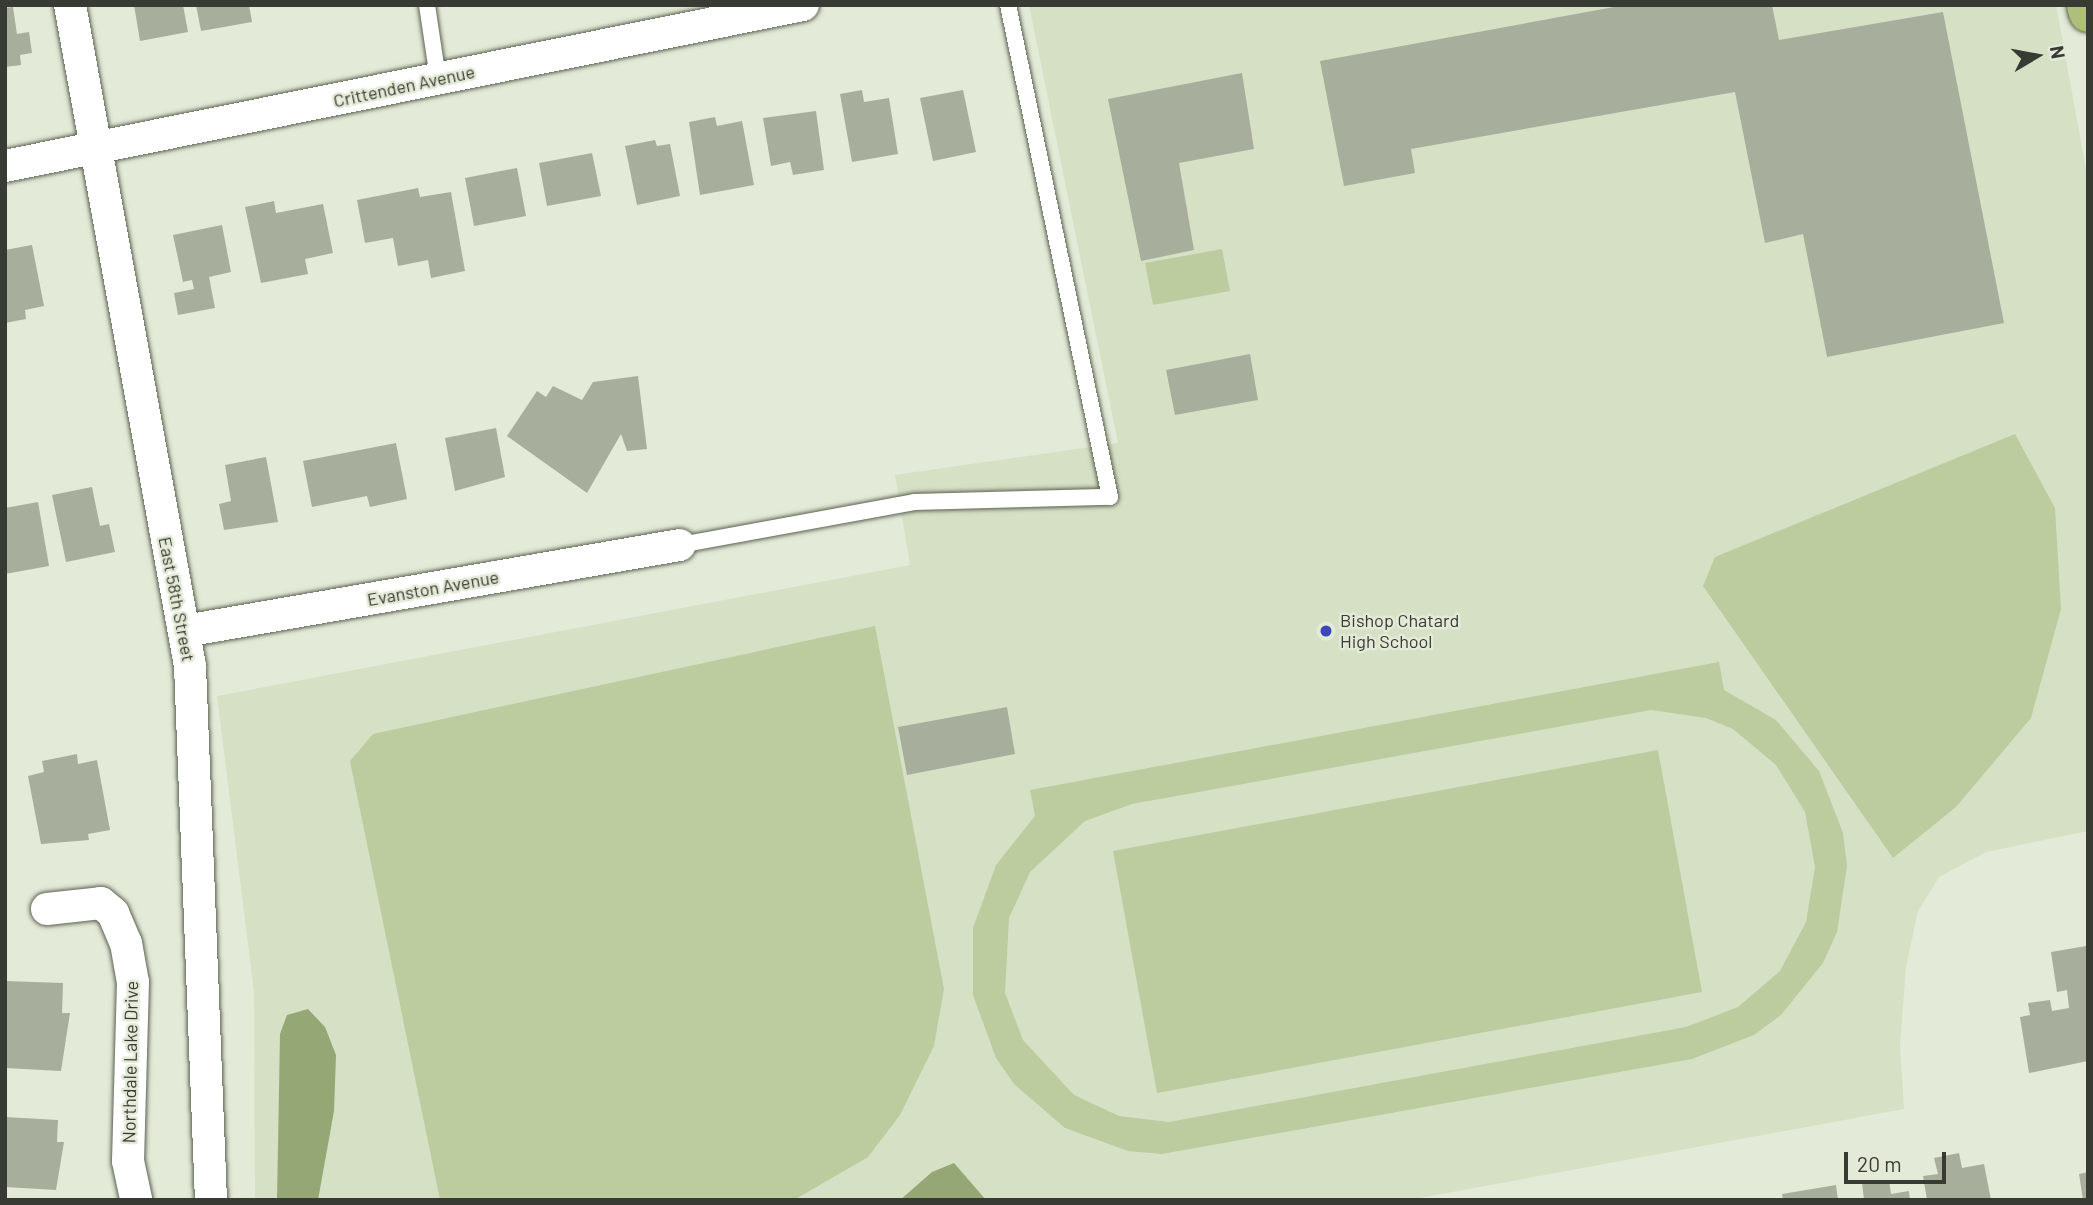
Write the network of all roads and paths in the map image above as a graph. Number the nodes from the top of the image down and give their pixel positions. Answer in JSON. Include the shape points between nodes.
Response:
{"nodes":[{"id":1,"x":70,"y":5,"type":"edge"},
{"id":2,"x":427,"y":5,"type":"edge"},
{"id":3,"x":803,"y":5,"type":"edge"},
{"id":4,"x":1008,"y":5,"type":"edge"},
{"id":5,"x":2086,"y":5,"type":"edge"},
{"id":6,"x":2088,"y":13,"type":"edge"},
{"id":7,"x":438,"y":79,"type":"junction"},
{"id":8,"x":94,"y":150,"type":"junction"},
{"id":9,"x":5,"y":166,"type":"edge"},
{"id":10,"x":680,"y":545,"type":"joint"},
{"id":11,"x":185,"y":631,"type":"junction"},
{"id":12,"x":47,"y":909,"type":"dead end"},
{"id":13,"x":205,"y":1199,"type":"edge"},
{"id":14,"x":136,"y":1200,"type":"edge"}],
"edges":[{"from":1,"to":8,"type":"street","name":"East 58th Street"},
{"from":2,"to":7,"type":"lane"},
{"from":3,"to":7,"type":"street","name":"Crittenden Avenue"},
{"from":4,"to":10,"type":"lane","via":[[1110,497],[914,502]]},
{"from":5,"to":6,"type":"main road"},
{"from":7,"to":8,"type":"street","name":"Crittenden Avenue"},
{"from":8,"to":9,"type":"street","name":"Crittenden Avenue"},
{"from":8,"to":11,"type":"street","name":"East 58th Street"},
{"from":10,"to":11,"type":"street","name":"Evanston Avenue"},
{"from":11,"to":13,"type":"street","name":"East 58th Street","via":[[196,730]]},
{"from":12,"to":14,"type":"street","name":"Northdale Lake Drive","via":[[101,903],[113,913],[126,943],[133,982],[128,1161]]}]}
